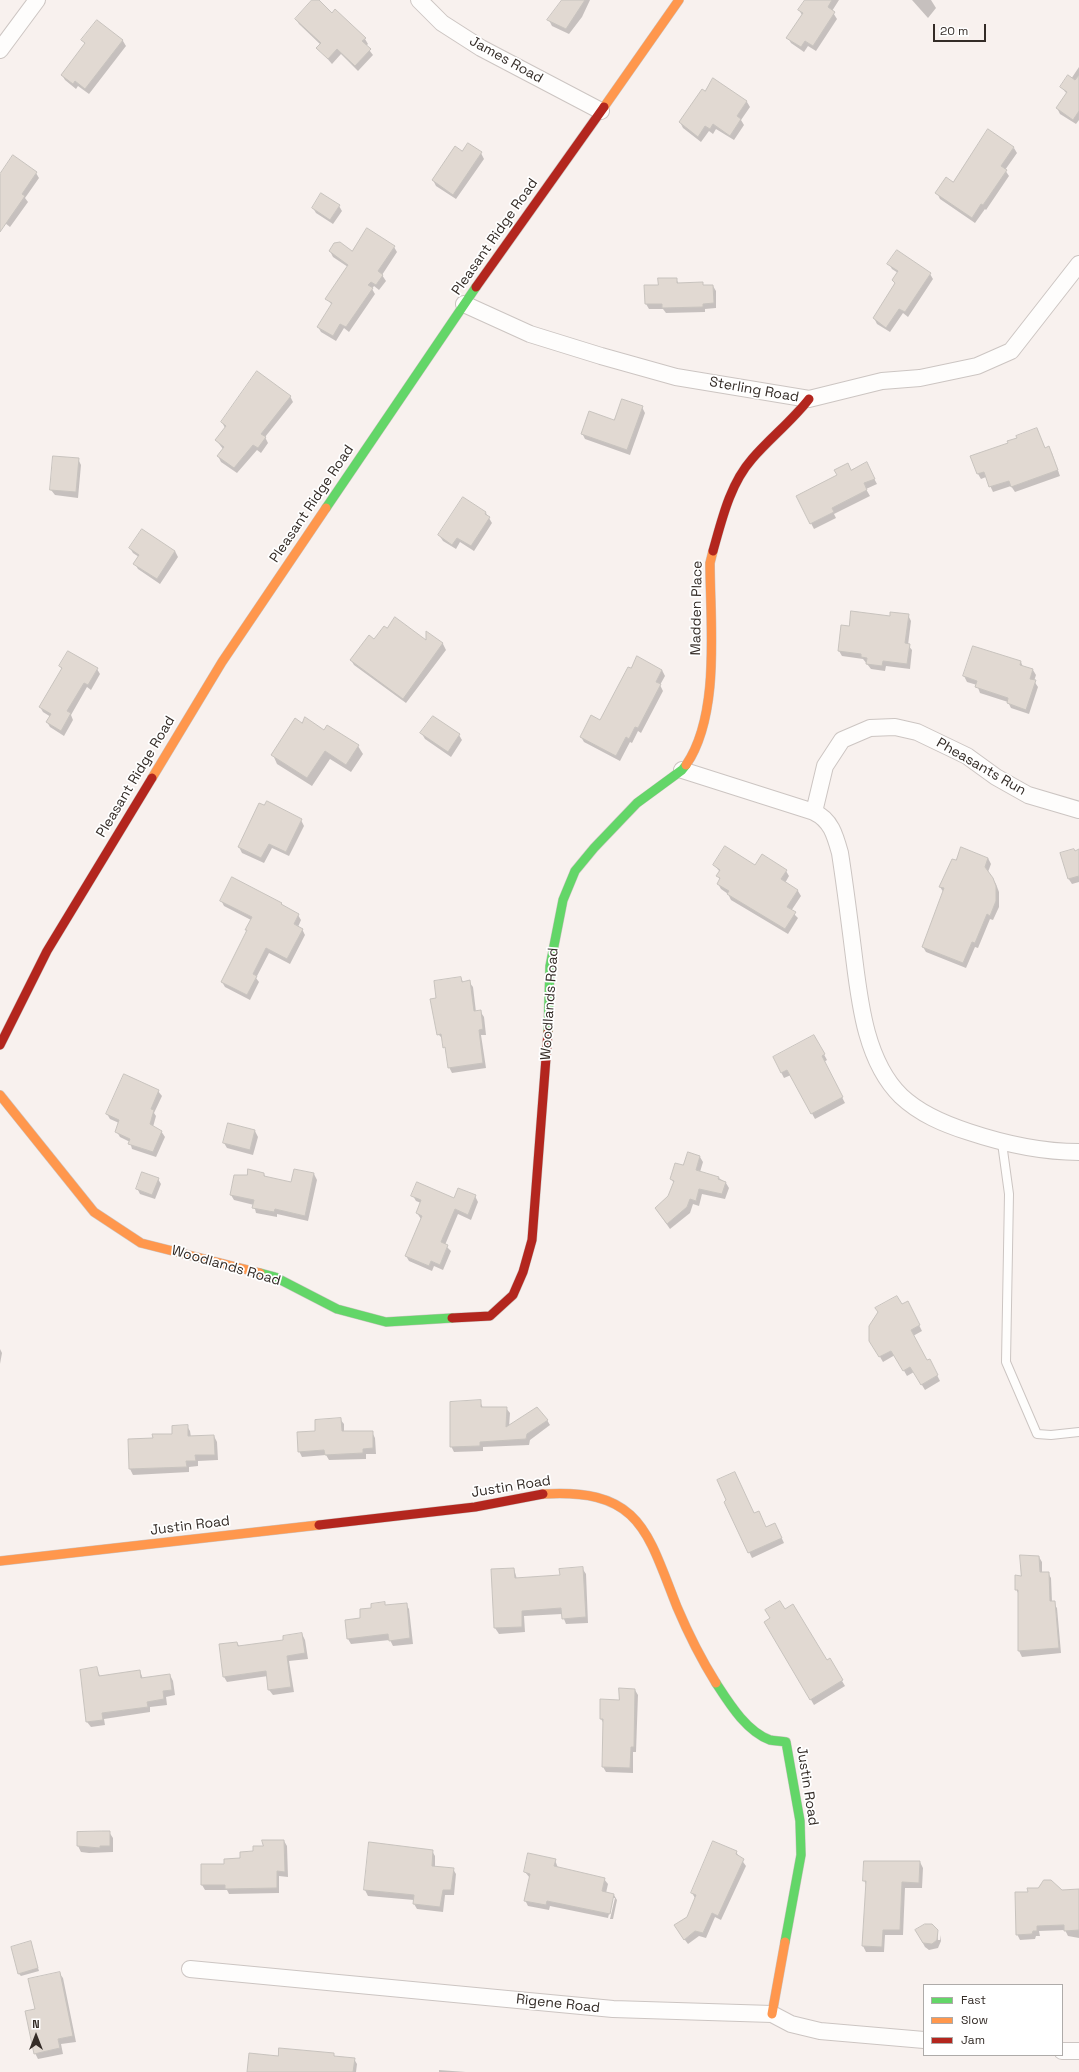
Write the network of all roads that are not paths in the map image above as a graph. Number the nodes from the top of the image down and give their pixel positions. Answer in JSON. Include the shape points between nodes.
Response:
{"nodes":[{"id":1,"x":37,"y":0,"type":"edge"},
{"id":2,"x":418,"y":0,"type":"edge"},
{"id":3,"x":679,"y":0,"type":"edge"},
{"id":4,"x":0,"y":50,"type":"edge"},
{"id":5,"x":601,"y":111,"type":"junction"},
{"id":6,"x":1079,"y":264,"type":"edge"},
{"id":7,"x":464,"y":304,"type":"junction"},
{"id":8,"x":809,"y":400,"type":"junction"},
{"id":9,"x":682,"y":770,"type":"junction"},
{"id":10,"x":1079,"y":810,"type":"edge"},
{"id":11,"x":814,"y":812,"type":"junction"},
{"id":12,"x":0,"y":1045,"type":"edge"},
{"id":13,"x":0,"y":1095,"type":"edge"},
{"id":14,"x":1002,"y":1143,"type":"junction"},
{"id":15,"x":1079,"y":1152,"type":"edge"},
{"id":16,"x":1079,"y":1432,"type":"edge"},
{"id":17,"x":0,"y":1561,"type":"edge"},
{"id":18,"x":190,"y":1969,"type":"dead end"},
{"id":19,"x":772,"y":2014,"type":"junction"},
{"id":20,"x":923,"y":2040,"type":"edge"},
{"id":21,"x":1063,"y":2051,"type":"edge"},
{"id":22,"x":1079,"y":2051,"type":"edge"}],
"edges":[{"from":1,"to":4,"type":"street"},
{"from":2,"to":5,"type":"street","name":"James Road","via":[[442,23],[480,48]]},
{"from":3,"to":5,"type":"street","name":"Pleasant Ridge Road"},
{"from":5,"to":7,"type":"street","name":"Pleasant Ridge Road"},
{"from":6,"to":8,"type":"street","name":"Sterling Road","via":[[1010,352],[977,366],[920,378],[882,381]]},
{"from":7,"to":8,"type":"street","name":"Sterling Road","via":[[530,334],[676,377]]},
{"from":7,"to":12,"type":"street","name":"Pleasant Ridge Road","via":[[222,662],[47,950]]},
{"from":8,"to":9,"type":"street","name":"Madden Place","via":[[752,459],[739,478],[725,509],[710,563],[710,683],[707,703],[694,753]]},
{"from":9,"to":11,"type":"street"},
{"from":9,"to":13,"type":"street","name":"Woodlands Road","via":[[637,803],[594,848],[575,871],[563,900],[550,966],[549,1021],[532,1240],[513,1295],[490,1316],[386,1322],[337,1309],[275,1277],[142,1242],[94,1212]]},
{"from":10,"to":11,"type":"street","name":"Pheasants Run","via":[[1028,795],[996,777],[967,756],[917,732],[894,727],[870,728],[842,740],[825,766]]},
{"from":11,"to":14,"type":"street","via":[[822,816],[834,830],[840,852],[862,1013],[870,1045],[888,1080],[911,1105],[939,1122]]},
{"from":14,"to":15,"type":"street","via":[[1055,1152]]},
{"from":14,"to":16,"type":"lane","via":[[1009,1194],[1006,1362],[1038,1434]]},
{"from":17,"to":19,"type":"street","name":"Justin Road","via":[[475,1507],[529,1495],[566,1492],[610,1501],[630,1514],[645,1531],[662,1564],[684,1622],[720,1689],[743,1721],[758,1733],[780,1743],[786,1742],[800,1821],[801,1855]]},
{"from":18,"to":19,"type":"street","name":"Rigene Road","via":[[613,2010]]},
{"from":19,"to":20,"type":"street","name":"Rigene Road","via":[[791,2024],[820,2031]]},
{"from":21,"to":22,"type":"street"}]}
